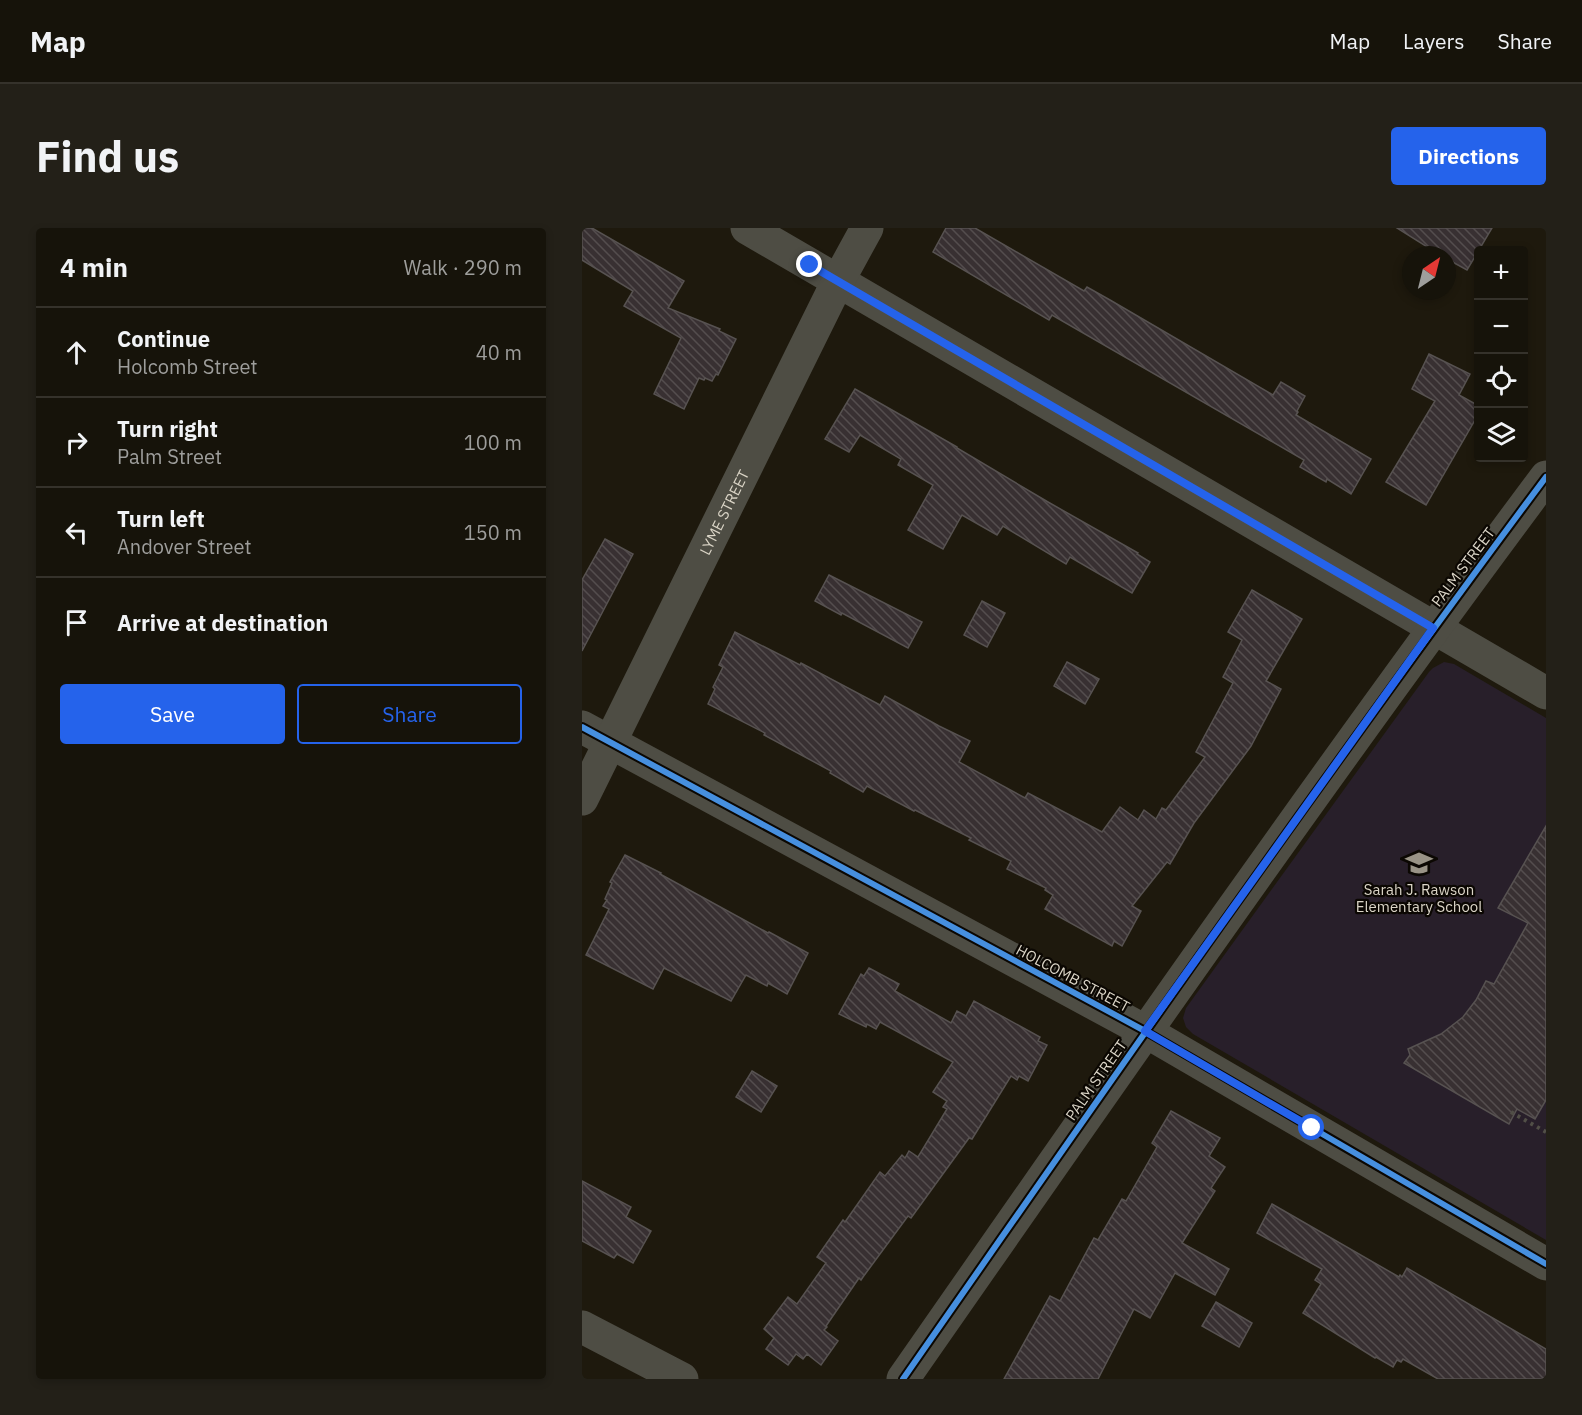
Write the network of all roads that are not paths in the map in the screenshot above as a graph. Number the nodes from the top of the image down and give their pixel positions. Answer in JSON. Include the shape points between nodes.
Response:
{"nodes":[{"id":1,"x":747,"y":228,"type":"edge"},
{"id":2,"x":867,"y":228,"type":"edge"},
{"id":3,"x":838,"y":281,"type":"junction"},
{"id":4,"x":1546,"y":477,"type":"edge"},
{"id":5,"x":1433,"y":628,"type":"junction"},
{"id":6,"x":1546,"y":693,"type":"edge"},
{"id":7,"x":596,"y":735,"type":"edge"},
{"id":8,"x":582,"y":799,"type":"edge"},
{"id":9,"x":1145,"y":1031,"type":"junction"},
{"id":10,"x":1546,"y":1264,"type":"edge"},
{"id":11,"x":582,"y":1327,"type":"edge"},
{"id":12,"x":681,"y":1379,"type":"edge"},
{"id":13,"x":903,"y":1379,"type":"edge"}],
"edges":[{"from":1,"to":3,"type":"street"},
{"from":2,"to":3,"type":"street","name":"LYME STREET"},
{"from":3,"to":5,"type":"street"},
{"from":3,"to":7,"type":"street","name":"LYME STREET"},
{"from":4,"to":5,"type":"street","name":"PALM STREET"},
{"from":5,"to":6,"type":"street"},
{"from":5,"to":9,"type":"street","name":"PALM STREET"},
{"from":7,"to":8,"type":"street","name":"LYME STREET"},
{"from":7,"to":9,"type":"street","name":"HOLCOMB STREET"},
{"from":9,"to":10,"type":"street","name":"HOLCOMB STREET"},
{"from":9,"to":13,"type":"street","name":"PALM STREET"},
{"from":11,"to":12,"type":"street"}]}
